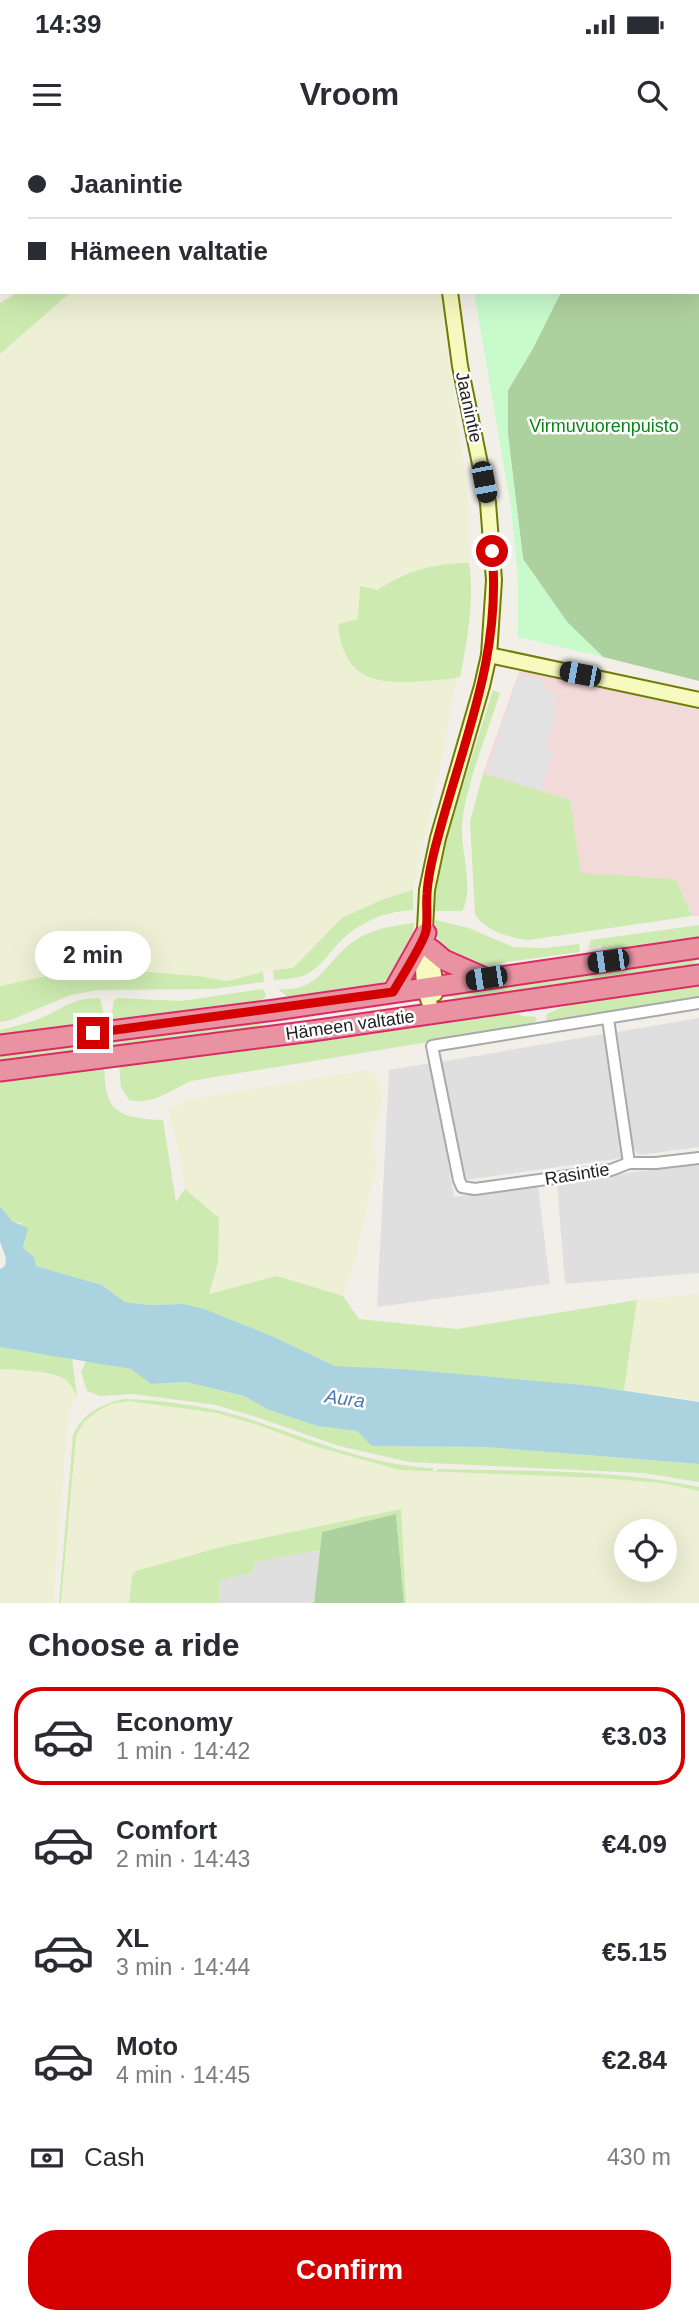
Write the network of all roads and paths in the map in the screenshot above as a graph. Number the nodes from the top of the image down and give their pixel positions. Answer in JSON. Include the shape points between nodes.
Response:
{"nodes":[{"id":1,"x":450,"y":294,"type":"edge"},
{"id":2,"x":489,"y":655,"type":"junction"},
{"id":3,"x":699,"y":700,"type":"edge"},
{"id":4,"x":428,"y":941,"type":"junction"},
{"id":5,"x":699,"y":947,"type":"edge"},
{"id":6,"x":699,"y":975,"type":"edge"},
{"id":7,"x":486,"y":978,"type":"junction"},
{"id":8,"x":430,"y":987,"type":"junction"},
{"id":9,"x":393,"y":992,"type":"junction"},
{"id":10,"x":699,"y":1003,"type":"edge"},
{"id":11,"x":433,"y":1013,"type":"junction"},
{"id":12,"x":608,"y":1018,"type":"junction"},
{"id":13,"x":0,"y":1045,"type":"edge"},
{"id":14,"x":0,"y":1071,"type":"edge"},
{"id":15,"x":699,"y":1158,"type":"edge"},
{"id":16,"x":629,"y":1163,"type":"junction"}],
"edges":[{"from":1,"to":2,"type":"main road","name":"Jaanintie","via":[[488,503],[494,580]]},
{"from":2,"to":3,"type":"main road"},
{"from":2,"to":4,"type":"main road","name":"Jaanintie","via":[[433,860],[427,890]]},
{"from":4,"to":7,"type":"highway","via":[[444,960]]},
{"from":4,"to":8,"type":"main road","name":"Jaanintie"},
{"from":4,"to":9,"type":"highway"},
{"from":5,"to":7,"type":"highway","name":"Hämeen valtatie"},
{"from":6,"to":11,"type":"highway","name":"Hämeen valtatie"},
{"from":7,"to":8,"type":"highway","name":"Hämeen valtatie"},
{"from":8,"to":9,"type":"highway","name":"Hämeen valtatie"},
{"from":8,"to":11,"type":"main road","name":"Jaanintie"},
{"from":9,"to":13,"type":"highway","name":"Hämeen valtatie"},
{"from":10,"to":12,"type":"street"},
{"from":11,"to":14,"type":"highway","name":"Hämeen valtatie"},
{"from":12,"to":16,"type":"street"},
{"from":12,"to":16,"type":"street","name":"Rasintie","via":[[432,1046],[462,1187],[611,1170]]},
{"from":15,"to":16,"type":"street","name":"Rasintie"}]}
